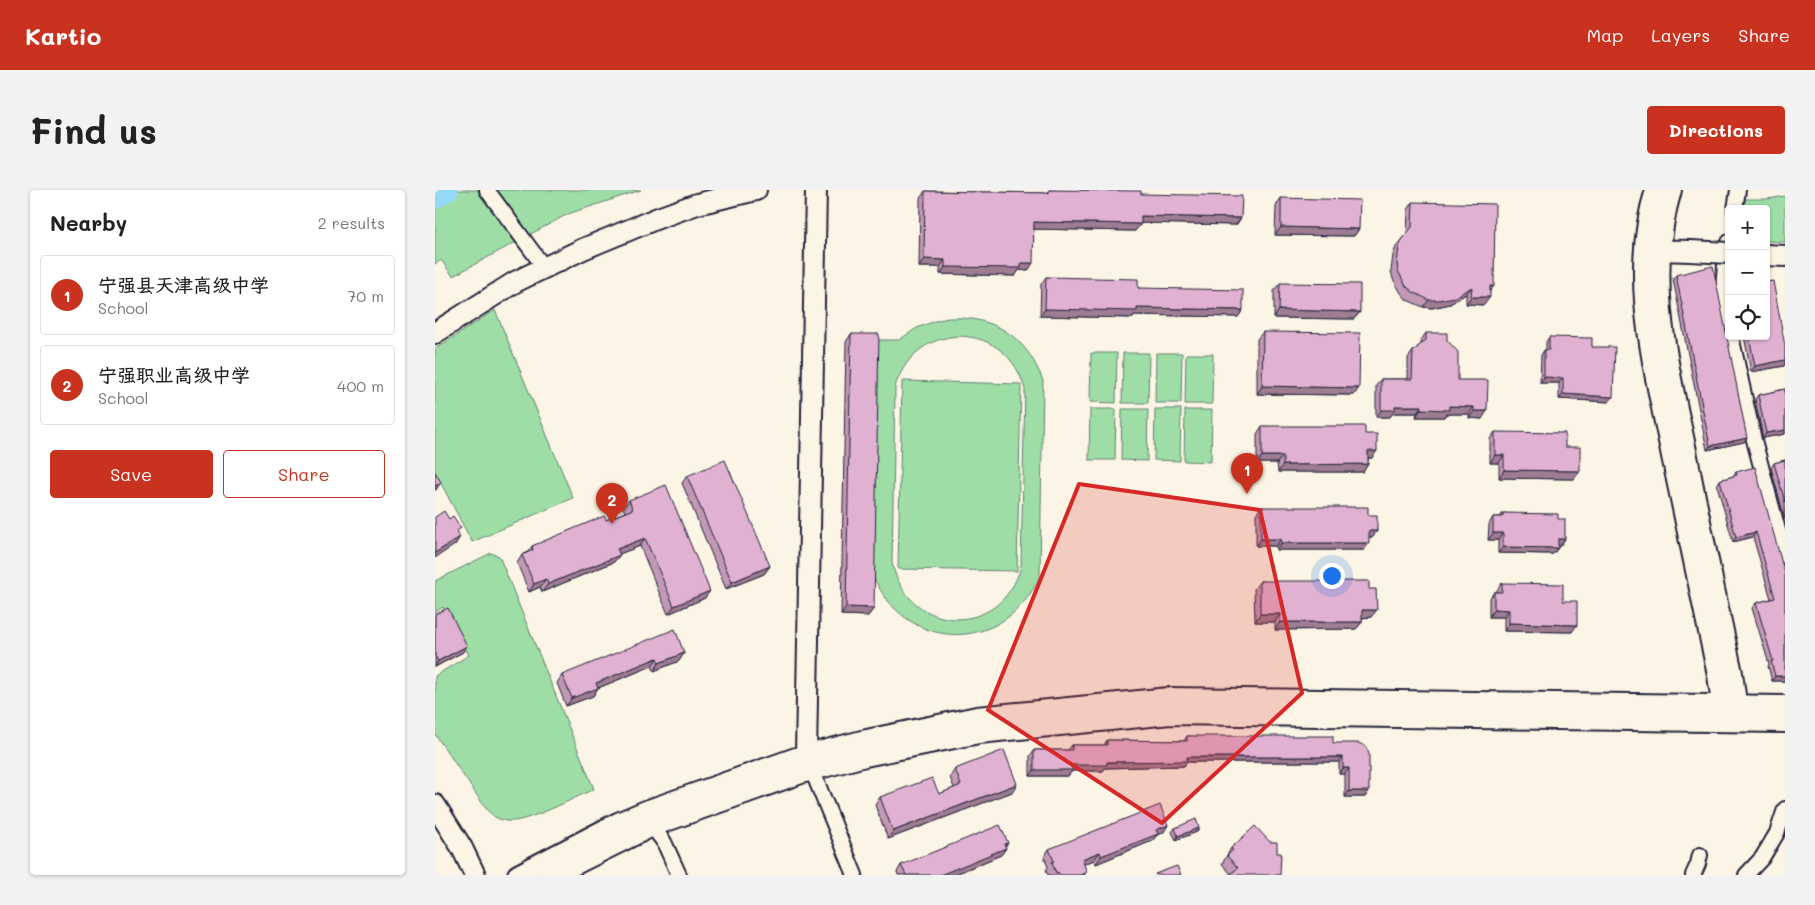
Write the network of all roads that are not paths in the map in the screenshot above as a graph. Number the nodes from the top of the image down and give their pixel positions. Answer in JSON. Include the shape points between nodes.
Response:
{"nodes":[{"id":1,"x":487,"y":190,"type":"edge"},
{"id":2,"x":756,"y":190,"type":"edge"},
{"id":3,"x":816,"y":190,"type":"edge"},
{"id":4,"x":1738,"y":190,"type":"edge"},
{"id":5,"x":1663,"y":194,"type":"edge"},
{"id":6,"x":1736,"y":205,"type":"edge"},
{"id":7,"x":1660,"y":250,"type":"junction"},
{"id":8,"x":1728,"y":250,"type":"edge"},
{"id":9,"x":1725,"y":253,"type":"edge"},
{"id":10,"x":544,"y":267,"type":"junction"},
{"id":11,"x":1725,"y":301,"type":"edge"},
{"id":12,"x":435,"y":333,"type":"edge"},
{"id":13,"x":1732,"y":340,"type":"edge"},
{"id":14,"x":1785,"y":556,"type":"edge"},
{"id":15,"x":1785,"y":706,"type":"edge"},
{"id":16,"x":1731,"y":713,"type":"junction"},
{"id":17,"x":1785,"y":722,"type":"edge"},
{"id":18,"x":809,"y":762,"type":"junction"},
{"id":19,"x":435,"y":805,"type":"edge"},
{"id":20,"x":1785,"y":809,"type":"edge"},
{"id":21,"x":652,"y":826,"type":"junction"},
{"id":22,"x":1700,"y":854,"type":"dead end"},
{"id":23,"x":475,"y":875,"type":"edge"},
{"id":24,"x":517,"y":875,"type":"edge"},
{"id":25,"x":553,"y":875,"type":"edge"},
{"id":26,"x":679,"y":875,"type":"edge"},
{"id":27,"x":855,"y":875,"type":"edge"},
{"id":28,"x":1693,"y":875,"type":"edge"},
{"id":29,"x":1746,"y":875,"type":"edge"}],
"edges":[{"from":1,"to":10,"type":"street"},
{"from":2,"to":10,"type":"street","via":[[697,204]]},
{"from":3,"to":18,"type":"street"},
{"from":4,"to":6,"type":"street"},
{"from":5,"to":7,"type":"street"},
{"from":5,"to":16,"type":"street","via":[[1646,240],[1645,308],[1660,397],[1718,675]]},
{"from":7,"to":9,"type":"street","bridge":true},
{"from":7,"to":16,"type":"street","via":[[1659,307],[1732,673]]},
{"from":8,"to":11,"type":"street","via":[[1723,290]]},
{"from":10,"to":12,"type":"street"},
{"from":13,"to":14,"type":"street"},
{"from":15,"to":16,"type":"street"},
{"from":16,"to":17,"type":"street"},
{"from":16,"to":18,"type":"street","via":[[1169,698],[977,717],[862,740]]},
{"from":18,"to":21,"type":"street"},
{"from":18,"to":24,"type":"street","via":[[646,811]]},
{"from":18,"to":27,"type":"street"},
{"from":19,"to":23,"type":"street"},
{"from":20,"to":29,"type":"street","via":[[1777,833]]},
{"from":21,"to":25,"type":"street"},
{"from":21,"to":26,"type":"street","via":[[664,842]]},
{"from":22,"to":28,"type":"street"}]}
